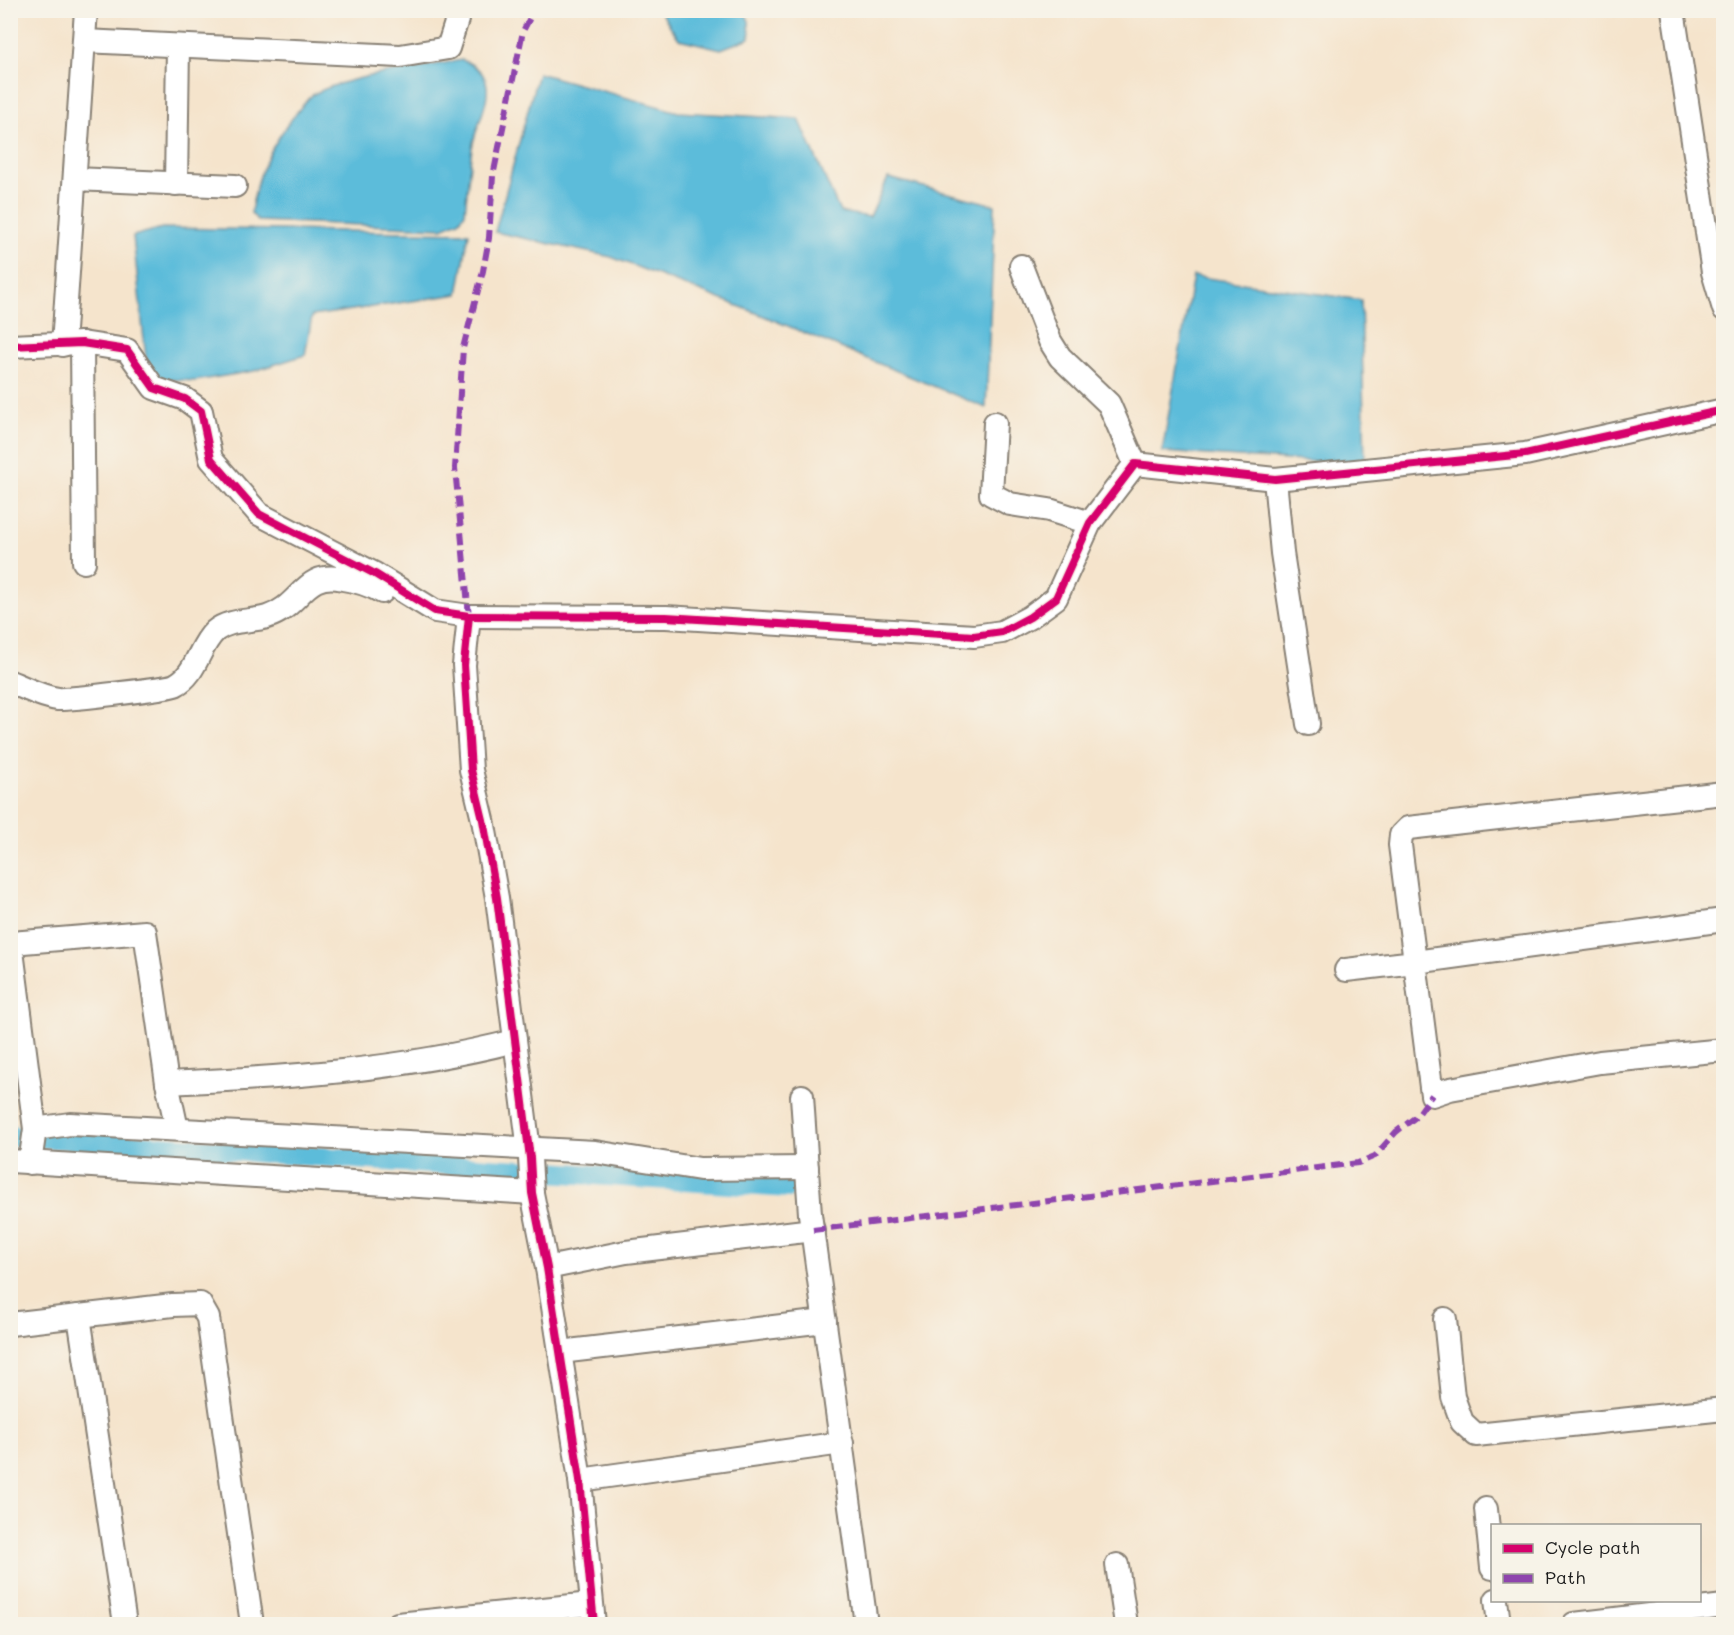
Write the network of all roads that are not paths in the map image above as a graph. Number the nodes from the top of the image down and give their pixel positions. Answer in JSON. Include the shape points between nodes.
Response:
{"nodes":[{"id":1,"x":86,"y":10,"type":"edge"},
{"id":2,"x":460,"y":10,"type":"edge"},
{"id":3,"x":1673,"y":10,"type":"edge"},
{"id":4,"x":84,"y":41,"type":"junction"},
{"id":5,"x":178,"y":46,"type":"junction"},
{"id":6,"x":75,"y":179,"type":"junction"},
{"id":7,"x":176,"y":184,"type":"junction"},
{"id":8,"x":235,"y":186,"type":"dead end"},
{"id":9,"x":1021,"y":266,"type":"dead end"},
{"id":10,"x":1724,"y":309,"type":"edge"},
{"id":11,"x":73,"y":344,"type":"junction"},
{"id":12,"x":10,"y":346,"type":"edge"},
{"id":13,"x":1724,"y":410,"type":"edge"},
{"id":14,"x":995,"y":423,"type":"dead end"},
{"id":15,"x":1135,"y":464,"type":"junction"},
{"id":16,"x":1275,"y":479,"type":"junction"},
{"id":17,"x":1090,"y":523,"type":"junction"},
{"id":18,"x":84,"y":562,"type":"dead end"},
{"id":19,"x":435,"y":611,"type":"junction"},
{"id":20,"x":469,"y":616,"type":"junction"},
{"id":21,"x":10,"y":682,"type":"edge"},
{"id":22,"x":1308,"y":724,"type":"dead end"},
{"id":23,"x":1724,"y":793,"type":"edge"},
{"id":24,"x":1724,"y":920,"type":"edge"},
{"id":25,"x":1415,"y":962,"type":"junction"},
{"id":26,"x":1346,"y":970,"type":"dead end"},
{"id":27,"x":515,"y":1041,"type":"junction"},
{"id":28,"x":1724,"y":1050,"type":"edge"},
{"id":29,"x":167,"y":1083,"type":"junction"},
{"id":30,"x":802,"y":1096,"type":"dead end"},
{"id":31,"x":35,"y":1129,"type":"junction"},
{"id":32,"x":177,"y":1129,"type":"junction"},
{"id":33,"x":20,"y":1162,"type":"edge"},
{"id":34,"x":531,"y":1167,"type":"junction"},
{"id":35,"x":807,"y":1168,"type":"junction"},
{"id":36,"x":813,"y":1230,"type":"junction"},
{"id":37,"x":547,"y":1268,"type":"junction"},
{"id":38,"x":79,"y":1316,"type":"junction"},
{"id":39,"x":1445,"y":1319,"type":"dead end"},
{"id":40,"x":825,"y":1321,"type":"junction"},
{"id":41,"x":10,"y":1324,"type":"edge"},
{"id":42,"x":560,"y":1352,"type":"junction"},
{"id":43,"x":1724,"y":1409,"type":"edge"},
{"id":44,"x":842,"y":1443,"type":"junction"},
{"id":45,"x":580,"y":1480,"type":"junction"},
{"id":46,"x":1486,"y":1509,"type":"dead end"},
{"id":47,"x":1491,"y":1558,"type":"edge"},
{"id":48,"x":1117,"y":1565,"type":"dead end"},
{"id":49,"x":1496,"y":1602,"type":"edge"},
{"id":50,"x":1724,"y":1606,"type":"edge"},
{"id":51,"x":592,"y":1614,"type":"edge"},
{"id":52,"x":125,"y":1624,"type":"edge"},
{"id":53,"x":252,"y":1624,"type":"edge"},
{"id":54,"x":398,"y":1624,"type":"edge"},
{"id":55,"x":864,"y":1624,"type":"edge"},
{"id":56,"x":1126,"y":1624,"type":"edge"},
{"id":57,"x":1498,"y":1624,"type":"edge"},
{"id":58,"x":1574,"y":1624,"type":"edge"}],
"edges":[{"from":1,"to":4,"type":"street"},
{"from":2,"to":5,"type":"street","via":[[448,48],[400,56]]},
{"from":3,"to":10,"type":"street","via":[[1713,272]]},
{"from":4,"to":5,"type":"street"},
{"from":4,"to":6,"type":"street"},
{"from":5,"to":7,"type":"street"},
{"from":6,"to":7,"type":"street"},
{"from":6,"to":11,"type":"street"},
{"from":7,"to":8,"type":"street"},
{"from":9,"to":15,"type":"street","via":[[1050,341],[1060,357],[1108,404]]},
{"from":11,"to":12,"type":"street"},
{"from":11,"to":18,"type":"street"},
{"from":11,"to":19,"type":"street","via":[[127,350],[154,387],[185,399],[201,411],[211,459],[259,514],[375,574]]},
{"from":13,"to":16,"type":"street","via":[[1525,454]]},
{"from":14,"to":17,"type":"street","via":[[991,494],[1010,504],[1049,510]]},
{"from":15,"to":16,"type":"street"},
{"from":15,"to":17,"type":"street"},
{"from":16,"to":22,"type":"street","via":[[1283,564]]},
{"from":17,"to":20,"type":"street","via":[[1056,598],[1002,632],[974,636],[666,617]]},
{"from":19,"to":20,"type":"street"},
{"from":19,"to":21,"type":"street","via":[[409,609],[373,587],[323,576],[281,611],[219,627],[203,645],[185,679],[167,688],[59,699]]},
{"from":20,"to":27,"type":"street","via":[[464,665],[471,770],[497,898]]},
{"from":23,"to":25,"type":"street","via":[[1408,828],[1401,835],[1400,845]]},
{"from":24,"to":25,"type":"street"},
{"from":25,"to":26,"type":"street"},
{"from":25,"to":28,"type":"street","via":[[1432,1095],[1599,1062]]},
{"from":27,"to":29,"type":"street","via":[[453,1057],[374,1068]]},
{"from":27,"to":34,"type":"street"},
{"from":29,"to":31,"type":"street","via":[[145,932],[11,943]]},
{"from":29,"to":32,"type":"street"},
{"from":30,"to":35,"type":"street"},
{"from":31,"to":32,"type":"street","via":[[70,1124]]},
{"from":31,"to":33,"type":"street"},
{"from":32,"to":34,"type":"street","via":[[414,1145]]},
{"from":33,"to":34,"type":"street"},
{"from":34,"to":35,"type":"street","via":[[595,1152],[700,1169]]},
{"from":34,"to":37,"type":"street"},
{"from":35,"to":36,"type":"street"},
{"from":36,"to":37,"type":"street","via":[[626,1252]]},
{"from":36,"to":40,"type":"street"},
{"from":37,"to":42,"type":"street"},
{"from":38,"to":41,"type":"street"},
{"from":38,"to":52,"type":"street"},
{"from":38,"to":53,"type":"street","via":[[201,1304],[208,1318]]},
{"from":39,"to":43,"type":"street","via":[[1453,1397],[1462,1422],[1476,1435]]},
{"from":40,"to":42,"type":"street"},
{"from":40,"to":44,"type":"street"},
{"from":42,"to":45,"type":"street"},
{"from":44,"to":45,"type":"street"},
{"from":44,"to":55,"type":"street"},
{"from":45,"to":51,"type":"street"},
{"from":46,"to":47,"type":"street"},
{"from":48,"to":56,"type":"street"},
{"from":49,"to":57,"type":"street"},
{"from":50,"to":58,"type":"street"},
{"from":51,"to":54,"type":"street"}]}
